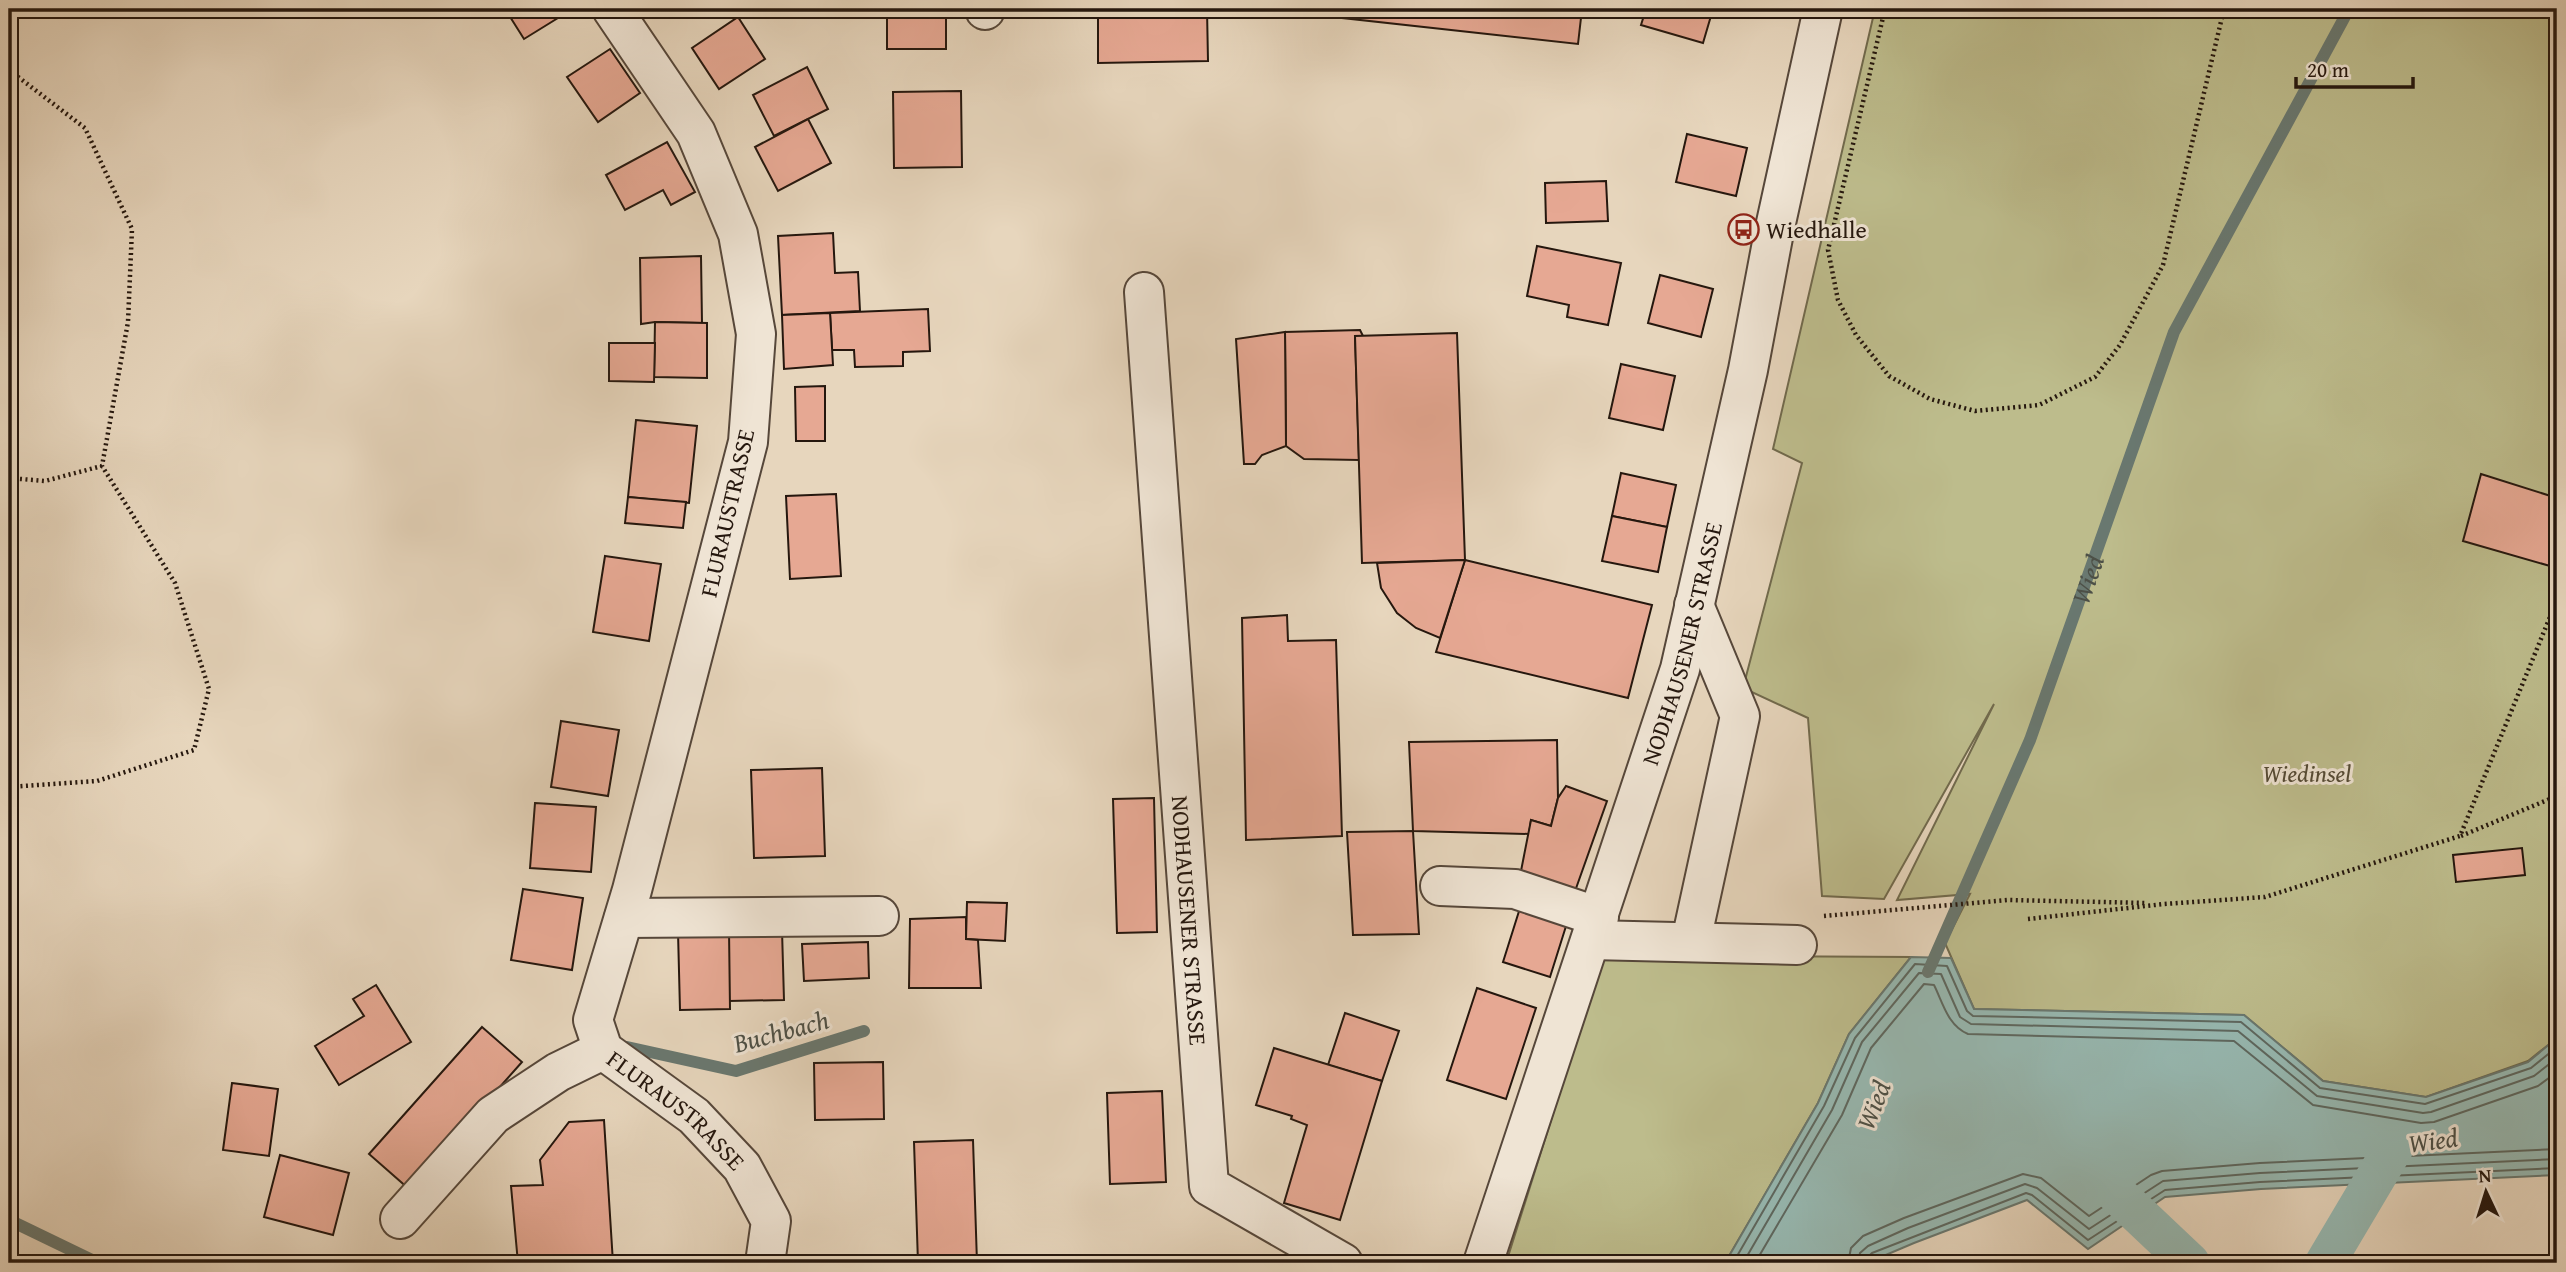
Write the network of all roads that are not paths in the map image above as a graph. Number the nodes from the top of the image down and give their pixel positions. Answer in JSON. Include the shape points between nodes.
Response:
{"nodes":[{"id":1,"x":612,"y":9,"type":"edge"},
{"id":2,"x":1823,"y":9,"type":"edge"},
{"id":3,"x":1144,"y":292,"type":"dead end"},
{"id":4,"x":1694,"y":605,"type":"junction"},
{"id":5,"x":1440,"y":886,"type":"dead end"},
{"id":6,"x":879,"y":916,"type":"dead end"},
{"id":7,"x":624,"y":918,"type":"junction"},
{"id":8,"x":1595,"y":929,"type":"junction"},
{"id":9,"x":1805,"y":931,"type":"road end"},
{"id":10,"x":1691,"y":942,"type":"junction"},
{"id":11,"x":603,"y":1050,"type":"junction"},
{"id":12,"x":400,"y":1219,"type":"dead end"},
{"id":13,"x":765,"y":1263,"type":"edge"},
{"id":14,"x":1343,"y":1263,"type":"edge"},
{"id":15,"x":1483,"y":1263,"type":"edge"}],
"edges":[{"from":1,"to":7,"type":"street","name":"FLURAUSTRASSE","via":[[696,133],[738,234],[756,334],[748,442]]},
{"from":2,"to":4,"type":"street","name":"NODHAUSENER STRASSE"},
{"from":3,"to":14,"type":"street","name":"NODHAUSENER STRASSE","via":[[1209,1186]]},
{"from":4,"to":8,"type":"street","name":"NODHAUSENER STRASSE","via":[[1680,669]]},
{"from":4,"to":10,"type":"street","via":[[1741,716]]},
{"from":5,"to":8,"type":"street","via":[[1514,889]]},
{"from":6,"to":7,"type":"street"},
{"from":7,"to":11,"type":"street","name":"FLURAUSTRASSE","via":[[593,1020]]},
{"from":8,"to":10,"type":"street"},
{"from":8,"to":15,"type":"street","name":"NODHAUSENER STRASSE"},
{"from":9,"to":10,"type":"street"},
{"from":11,"to":12,"type":"street","via":[[558,1072],[493,1115]]},
{"from":11,"to":13,"type":"street","name":"FLURAUSTRASSE","via":[[694,1116],[742,1167],[771,1221]]}]}
